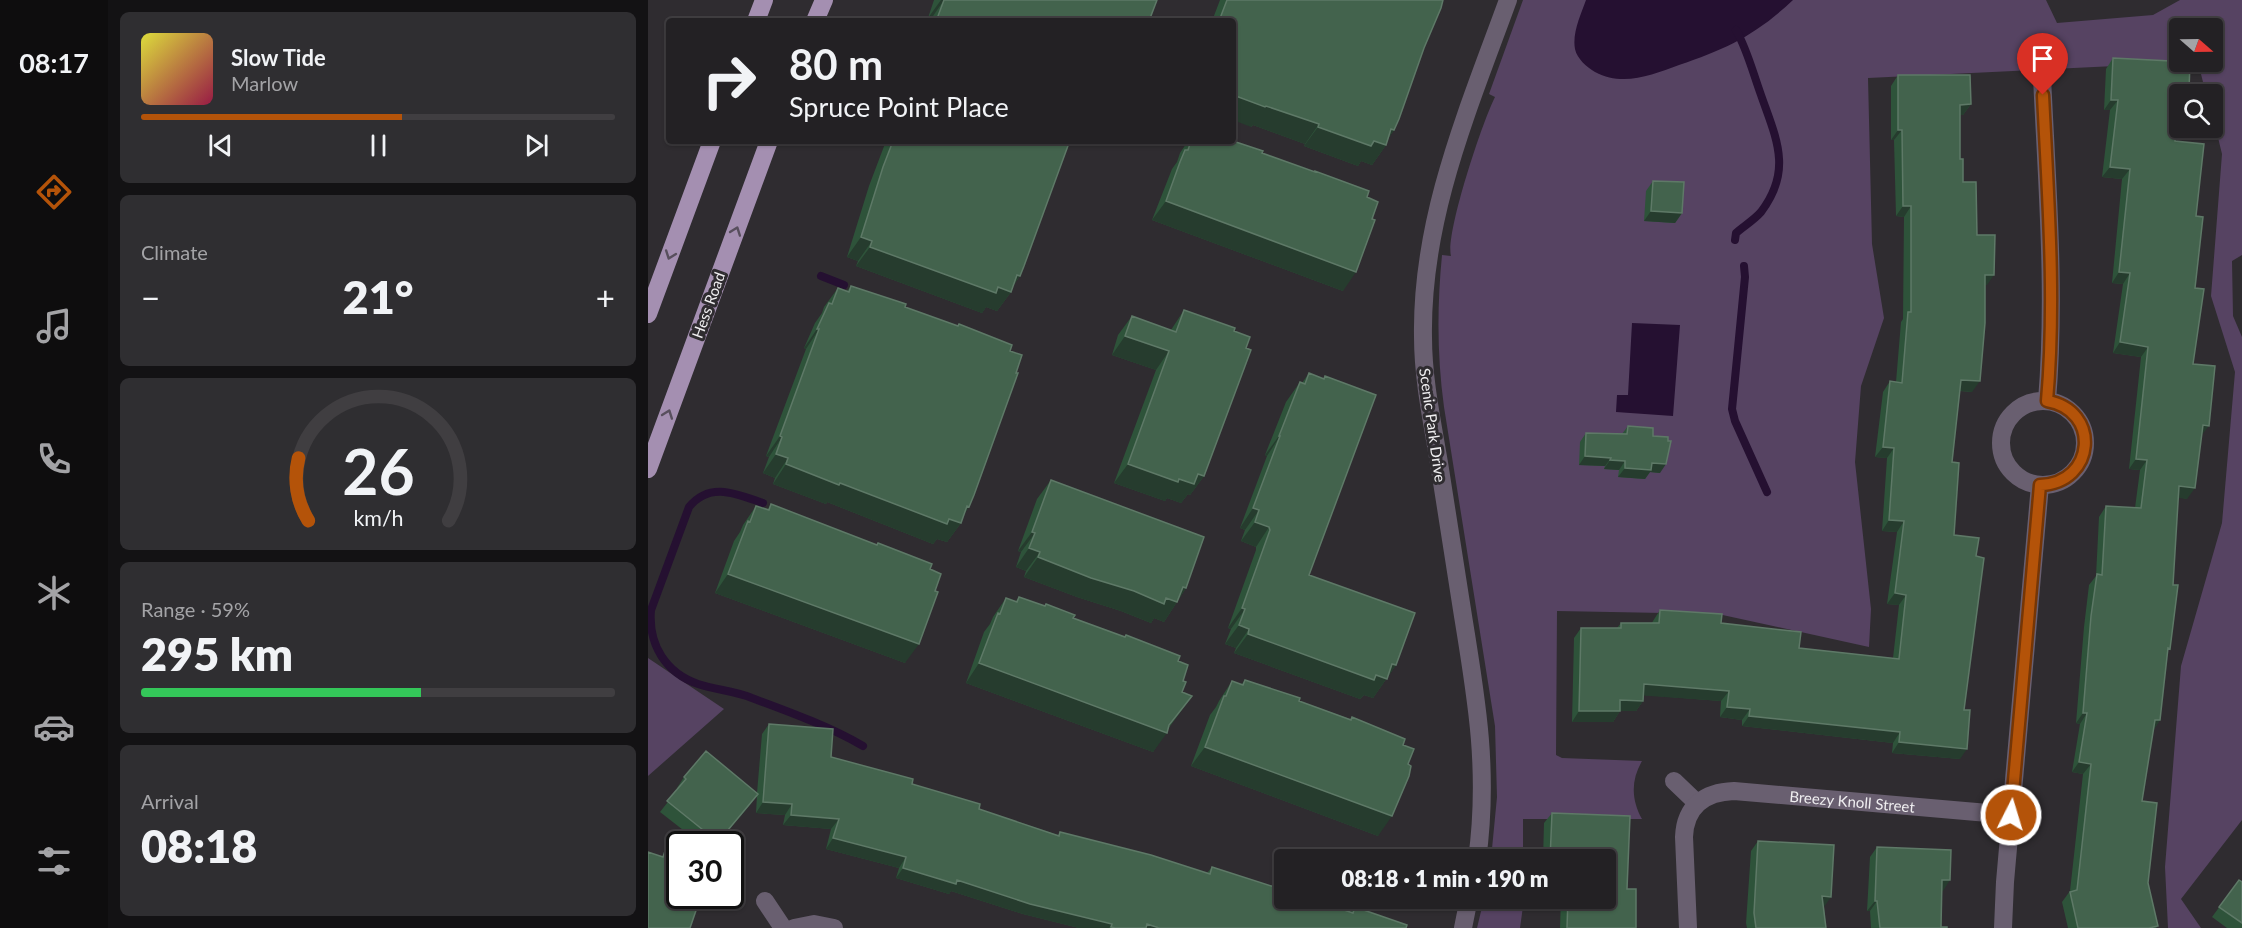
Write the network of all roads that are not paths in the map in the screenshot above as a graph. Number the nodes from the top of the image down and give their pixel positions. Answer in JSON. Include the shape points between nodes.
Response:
{"nodes":[{"id":1,"x":764,"y":0,"type":"edge"},
{"id":2,"x":824,"y":0,"type":"edge"},
{"id":3,"x":1508,"y":0,"type":"edge"},
{"id":4,"x":757,"y":18,"type":"edge"},
{"id":5,"x":816,"y":18,"type":"edge"},
{"id":6,"x":2042,"y":76,"type":"dead end"},
{"id":7,"x":711,"y":144,"type":"edge"},
{"id":8,"x":768,"y":144,"type":"edge"},
{"id":9,"x":648,"y":314,"type":"edge"},
{"id":10,"x":2047,"y":401,"type":"junction"},
{"id":11,"x":648,"y":469,"type":"edge"},
{"id":12,"x":2040,"y":485,"type":"junction"},
{"id":13,"x":1674,"y":781,"type":"dead end"},
{"id":14,"x":1697,"y":803,"type":"junction"},
{"id":15,"x":2011,"y":815,"type":"junction"},
{"id":16,"x":1478,"y":849,"type":"edge"},
{"id":17,"x":765,"y":901,"type":"dead end"},
{"id":18,"x":1467,"y":909,"type":"edge"},
{"id":19,"x":783,"y":928,"type":"edge"},
{"id":20,"x":794,"y":928,"type":"edge"},
{"id":21,"x":834,"y":928,"type":"edge"},
{"id":22,"x":1463,"y":928,"type":"edge"},
{"id":23,"x":1688,"y":928,"type":"edge"},
{"id":24,"x":2003,"y":928,"type":"edge"}],
"edges":[{"from":1,"to":4,"type":"main road"},
{"from":2,"to":5,"type":"main road"},
{"from":3,"to":16,"type":"street","name":"Scenic Park Drive","via":[[1440,194],[1428,254],[1423,309],[1427,389],[1480,724],[1483,776]]},
{"from":6,"to":10,"type":"street","via":[[2052,304]]},
{"from":7,"to":9,"type":"main road","one_way":true},
{"from":11,"to":8,"type":"main road","name":"Hess Road","one_way":true},
{"from":10,"to":12,"type":"street","via":[[2062,405],[2075,415],[2083,430],[2085,446],[2081,462],[2071,475],[2056,483]]},
{"from":10,"to":12,"type":"street","via":[[2023,405],[2011,415],[2000,444],[2012,472],[2025,482]]},
{"from":12,"to":15,"type":"street"},
{"from":13,"to":14,"type":"street"},
{"from":14,"to":15,"type":"street","name":"Breezy Knoll Street","via":[[1715,793],[1734,791]]},
{"from":14,"to":23,"type":"street","via":[[1684,830]]},
{"from":15,"to":24,"type":"street"},
{"from":17,"to":19,"type":"street"},
{"from":18,"to":22,"type":"street"},
{"from":20,"to":21,"type":"street","via":[[814,924]]}]}
